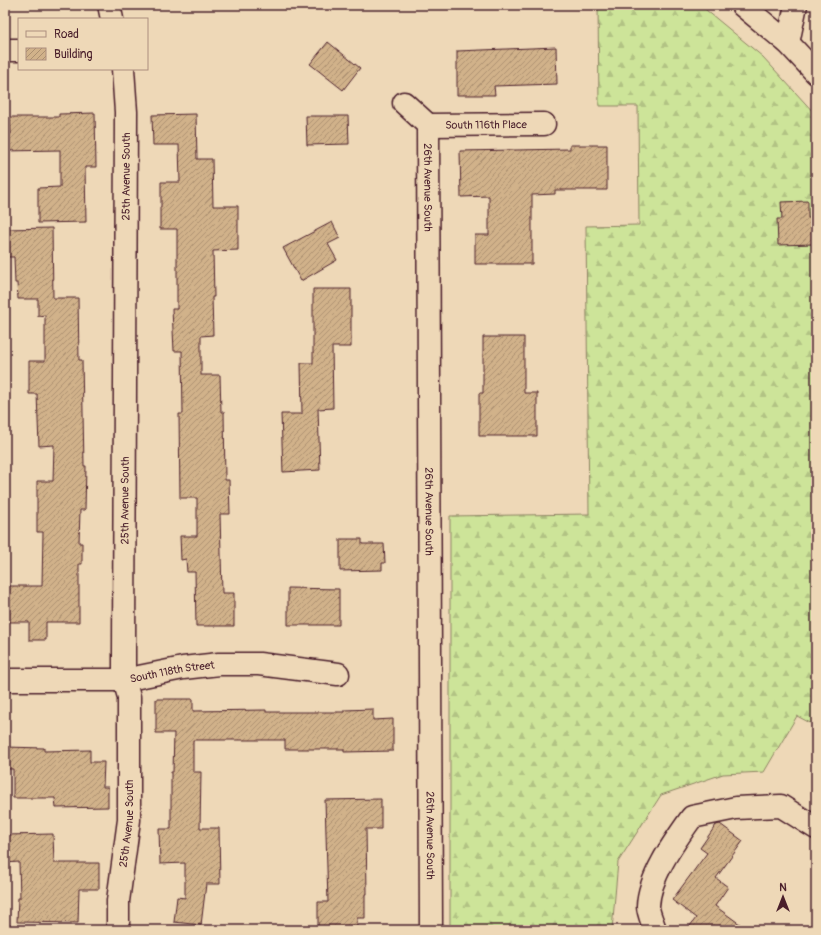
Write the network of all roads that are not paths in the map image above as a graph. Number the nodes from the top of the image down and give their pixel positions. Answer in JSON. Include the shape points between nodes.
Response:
{"nodes":[{"id":1,"x":109,"y":5,"type":"edge"},
{"id":2,"x":742,"y":5,"type":"edge"},
{"id":3,"x":796,"y":5,"type":"edge"},
{"id":4,"x":112,"y":18,"type":"edge"},
{"id":5,"x":788,"y":43,"type":"junction"},
{"id":6,"x":5,"y":50,"type":"edge"},
{"id":7,"x":18,"y":50,"type":"edge"},
{"id":8,"x":123,"y":70,"type":"edge"},
{"id":9,"x":816,"y":74,"type":"edge"},
{"id":10,"x":404,"y":102,"type":"dead end"},
{"id":11,"x":544,"y":124,"type":"dead end"},
{"id":12,"x":428,"y":125,"type":"junction"},
{"id":13,"x":338,"y":674,"type":"dead end"},
{"id":14,"x":5,"y":680,"type":"edge"},
{"id":15,"x":124,"y":680,"type":"junction"},
{"id":16,"x":816,"y":828,"type":"edge"},
{"id":17,"x":118,"y":930,"type":"edge"},
{"id":18,"x":431,"y":930,"type":"edge"},
{"id":19,"x":655,"y":930,"type":"edge"}],
"edges":[{"from":1,"to":4,"type":"street"},
{"from":2,"to":5,"type":"street"},
{"from":3,"to":5,"type":"street"},
{"from":5,"to":9,"type":"street"},
{"from":6,"to":7,"type":"street"},
{"from":8,"to":15,"type":"street","name":"25th Avenue South","via":[[126,112]]},
{"from":10,"to":12,"type":"street"},
{"from":11,"to":12,"type":"street","name":"South 116th Place"},
{"from":12,"to":18,"type":"street","name":"26th Avenue South"},
{"from":13,"to":15,"type":"street","name":"South 118th Street","via":[[259,664],[219,664],[183,668]]},
{"from":14,"to":15,"type":"street","name":"South 118th Street"},
{"from":15,"to":17,"type":"street","name":"25th Avenue South","via":[[129,698],[129,820],[118,901]]},
{"from":16,"to":19,"type":"street","via":[[781,806],[736,808],[692,817],[654,879],[648,907]]}]}
